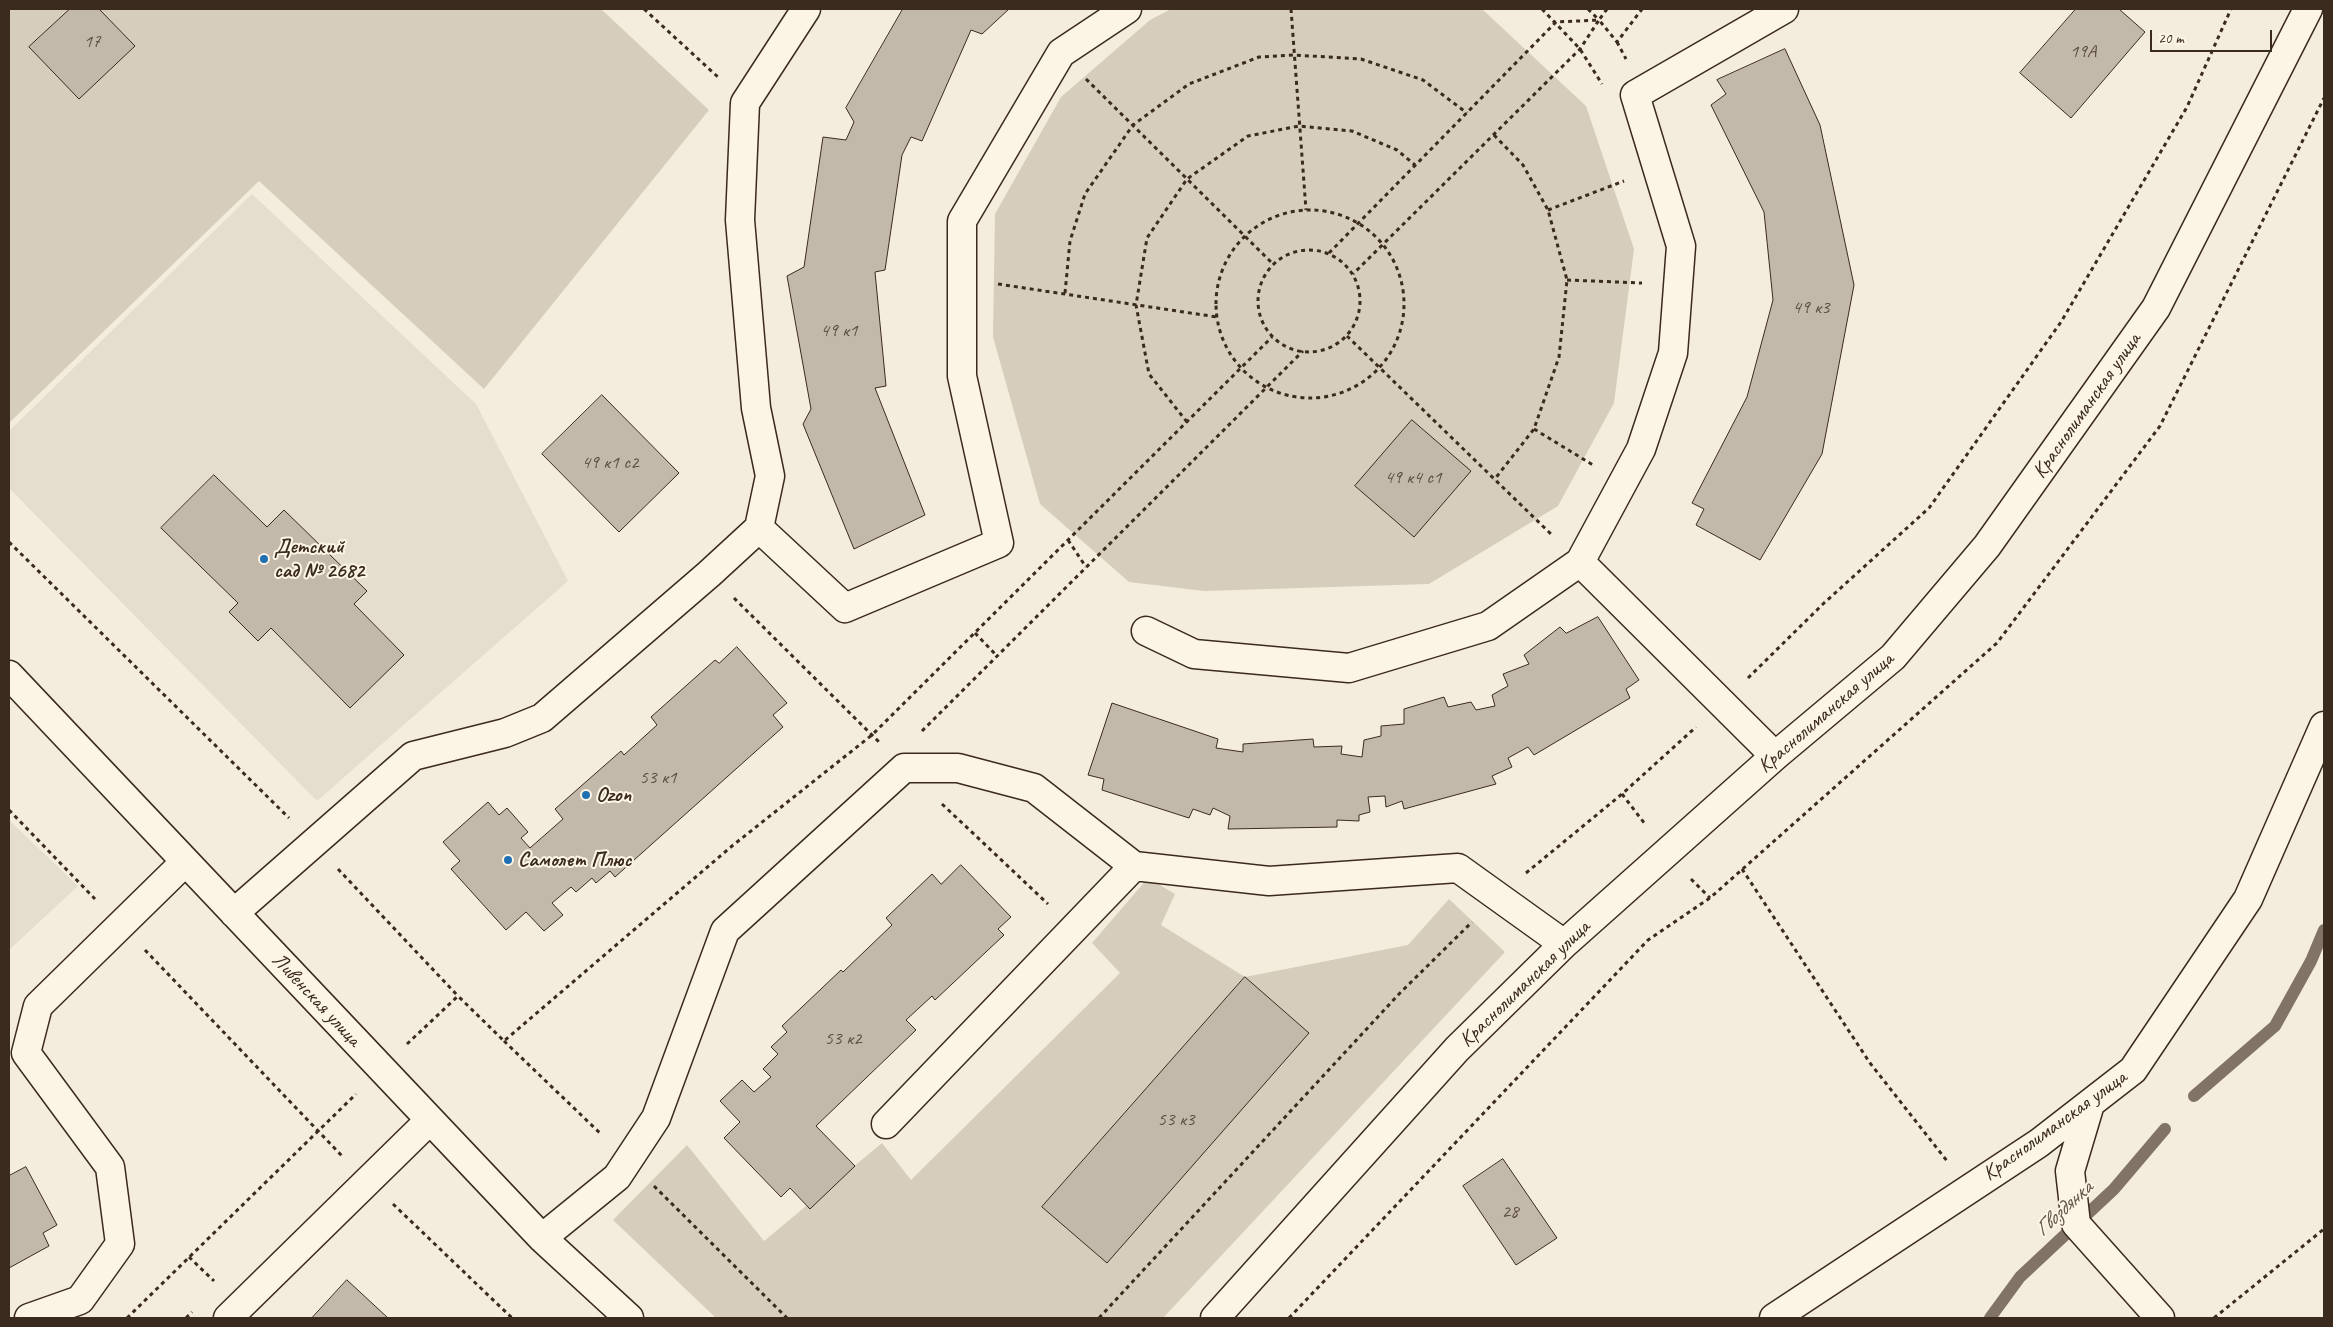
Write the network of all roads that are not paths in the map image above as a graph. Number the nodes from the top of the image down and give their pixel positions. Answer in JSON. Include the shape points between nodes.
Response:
{"nodes":[{"id":1,"x":806,"y":9,"type":"edge"},
{"id":2,"x":1127,"y":9,"type":"edge"},
{"id":3,"x":1784,"y":9,"type":"edge"},
{"id":4,"x":2308,"y":9,"type":"edge"},
{"id":5,"x":759,"y":528,"type":"junction"},
{"id":6,"x":1580,"y":562,"type":"junction"},
{"id":7,"x":1146,"y":630,"type":"dead end"},
{"id":8,"x":9,"y":675,"type":"edge"},
{"id":9,"x":2324,"y":726,"type":"edge"},
{"id":10,"x":1775,"y":756,"type":"junction"},
{"id":11,"x":185,"y":862,"type":"junction"},
{"id":12,"x":1134,"y":866,"type":"junction"},
{"id":13,"x":234,"y":914,"type":"junction"},
{"id":14,"x":1564,"y":944,"type":"junction"},
{"id":15,"x":17,"y":1059,"type":"edge"},
{"id":16,"x":2090,"y":1104,"type":"junction"},
{"id":17,"x":430,"y":1120,"type":"junction"},
{"id":18,"x":886,"y":1124,"type":"dead end"},
{"id":19,"x":542,"y":1238,"type":"junction"},
{"id":20,"x":29,"y":1318,"type":"edge"},
{"id":21,"x":228,"y":1318,"type":"edge"},
{"id":22,"x":629,"y":1318,"type":"edge"},
{"id":23,"x":1215,"y":1318,"type":"edge"},
{"id":24,"x":1774,"y":1318,"type":"edge"},
{"id":25,"x":2160,"y":1318,"type":"edge"}],
"edges":[{"from":1,"to":5,"type":"street","via":[[746,103],[740,220],[756,408],[770,476]]},
{"from":2,"to":5,"type":"street","via":[[1061,54],[962,221],[962,376],[999,543],[845,608]]},
{"from":3,"to":6,"type":"street","via":[[1635,95],[1681,246],[1673,353],[1641,449]]},
{"from":4,"to":10,"type":"street","name":"Краснолиманская улица","via":[[2156,308],[1987,546],[1893,657]]},
{"from":5,"to":13,"type":"street","via":[[542,718],[505,733],[413,756]]},
{"from":6,"to":7,"type":"street","via":[[1488,626],[1349,668],[1194,654]]},
{"from":6,"to":10,"type":"street"},
{"from":8,"to":11,"type":"street","name":"Ливенская улица"},
{"from":9,"to":16,"type":"street","name":"Краснолиманская улица","via":[[2248,899],[2133,1070]]},
{"from":10,"to":14,"type":"street","name":"Краснолиманская улица"},
{"from":11,"to":13,"type":"street","name":"Ливенская улица"},
{"from":11,"to":15,"type":"street","via":[[38,1006]]},
{"from":12,"to":14,"type":"street","via":[[1269,881],[1458,868]]},
{"from":12,"to":18,"type":"street"},
{"from":12,"to":19,"type":"street","via":[[1034,788],[958,768],[904,768],[725,931],[656,1118],[617,1177]]},
{"from":13,"to":17,"type":"street","name":"Ливенская улица"},
{"from":14,"to":23,"type":"street","name":"Краснолиманская улица","via":[[1457,1049]]},
{"from":15,"to":20,"type":"street","via":[[110,1167],[120,1244],[80,1300]]},
{"from":16,"to":24,"type":"street","name":"Краснолиманская улица","via":[[2039,1143]]},
{"from":16,"to":25,"type":"street","via":[[2070,1171],[2076,1224]]},
{"from":17,"to":19,"type":"street","name":"Ливенская улица"},
{"from":17,"to":21,"type":"street"},
{"from":19,"to":22,"type":"street","name":"Ливенская улица"}]}
